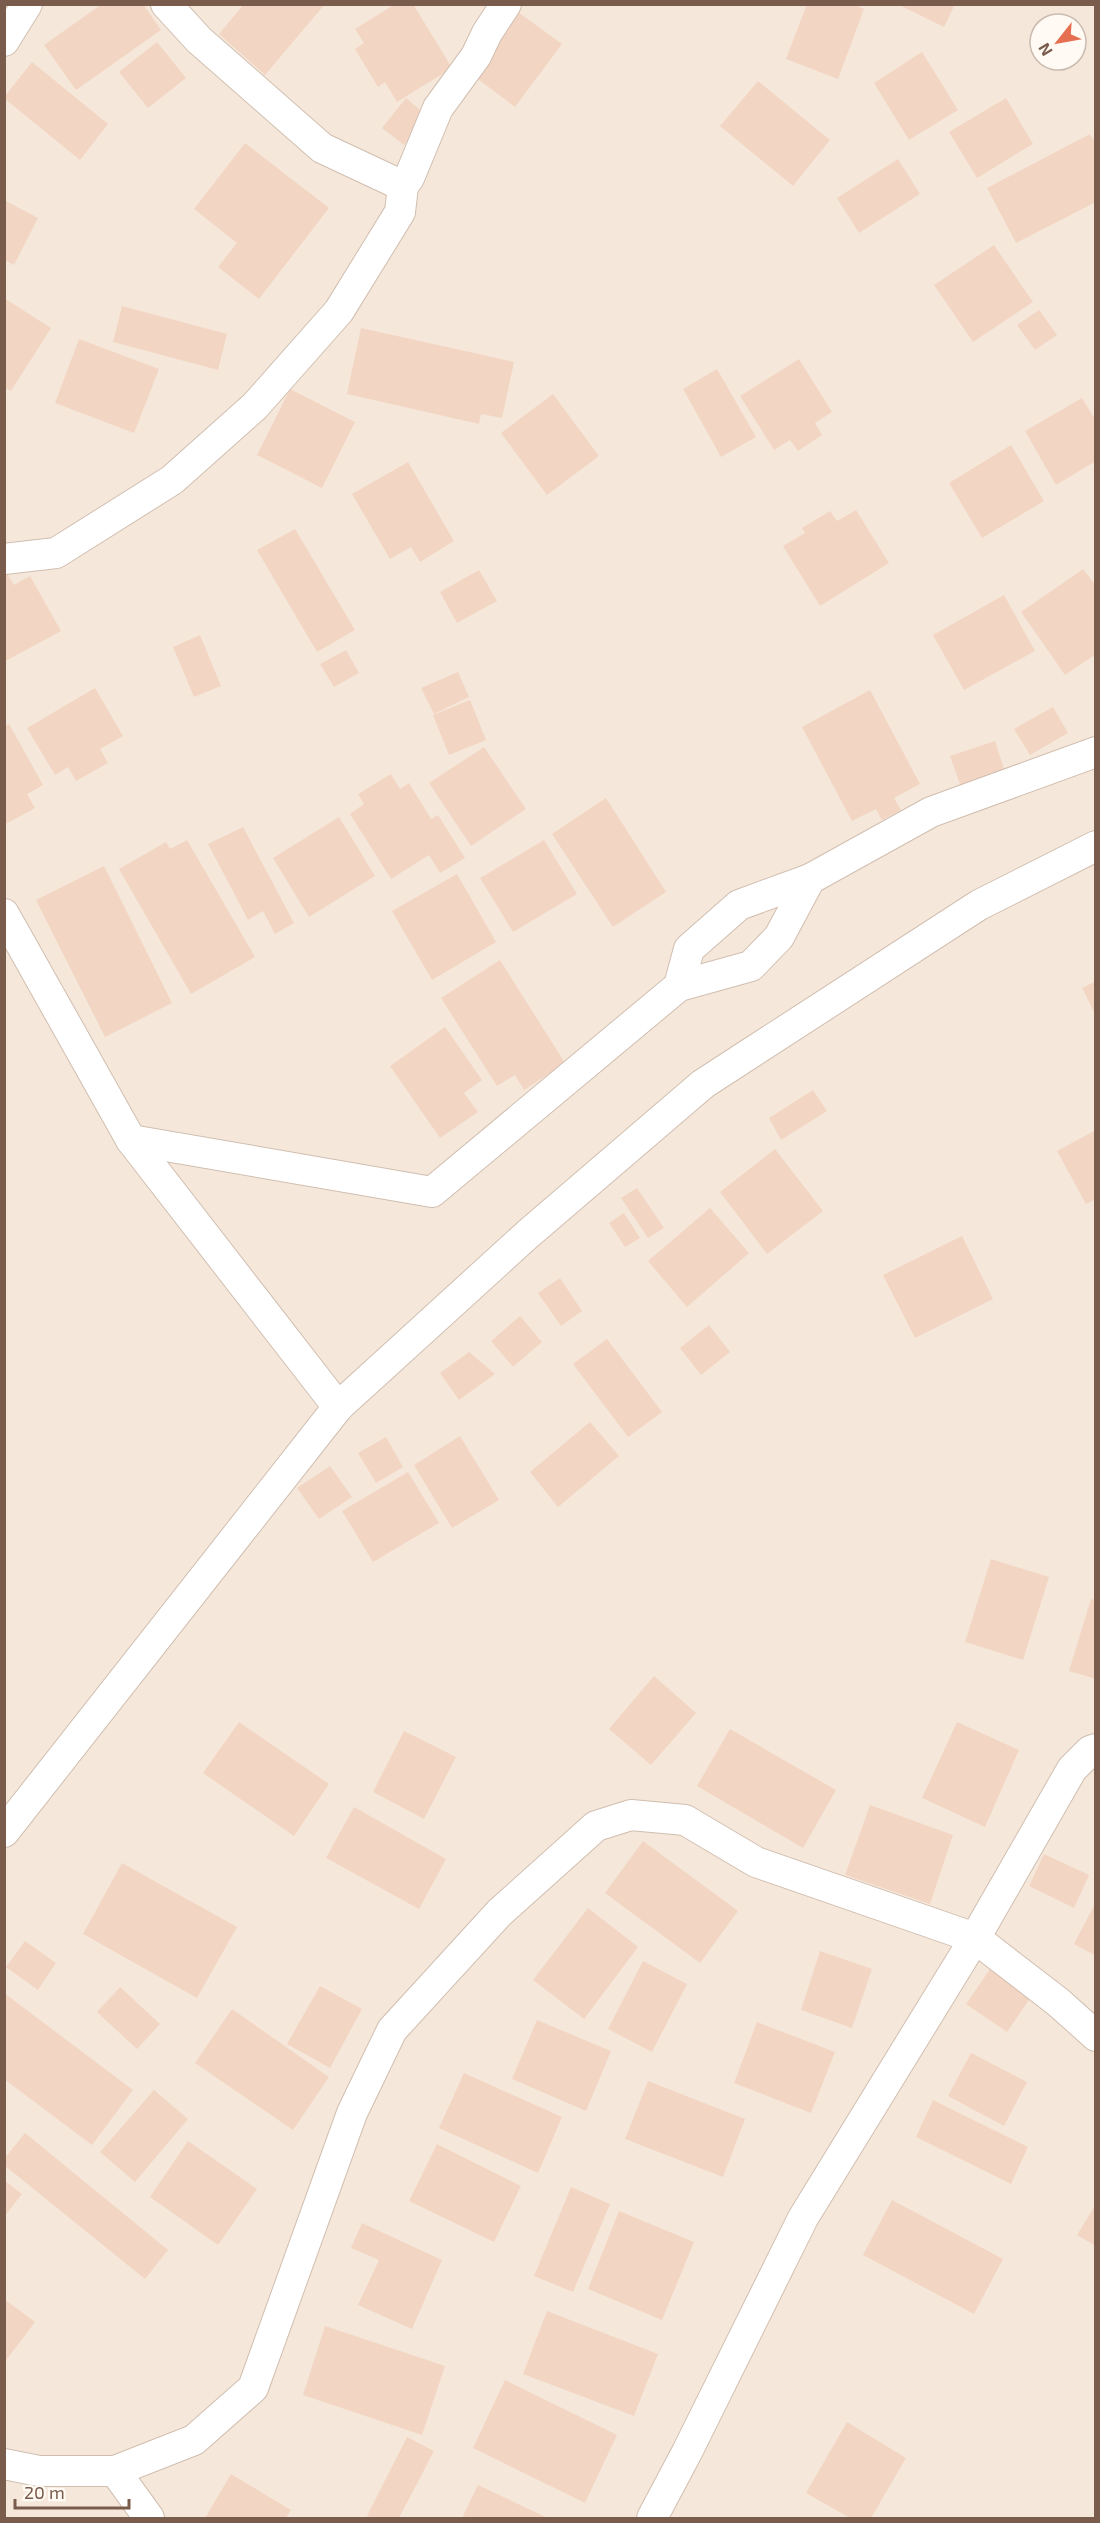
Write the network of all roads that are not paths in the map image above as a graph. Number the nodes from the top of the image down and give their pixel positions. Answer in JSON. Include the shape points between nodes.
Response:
{"nodes":[{"id":1,"x":27,"y":4,"type":"edge"},
{"id":2,"x":166,"y":4,"type":"edge"},
{"id":3,"x":506,"y":4,"type":"edge"},
{"id":4,"x":4,"y":41,"type":"edge"},
{"id":5,"x":403,"y":186,"type":"junction"},
{"id":6,"x":4,"y":559,"type":"edge"},
{"id":7,"x":1095,"y":752,"type":"edge"},
{"id":8,"x":1095,"y":846,"type":"edge"},
{"id":9,"x":810,"y":879,"type":"junction"},
{"id":10,"x":4,"y":914,"type":"edge"},
{"id":11,"x":679,"y":986,"type":"junction"},
{"id":12,"x":131,"y":1140,"type":"junction"},
{"id":13,"x":338,"y":1407,"type":"junction"},
{"id":14,"x":1095,"y":1749,"type":"edge"},
{"id":15,"x":4,"y":1832,"type":"edge"},
{"id":16,"x":975,"y":1938,"type":"junction"},
{"id":17,"x":1095,"y":2036,"type":"edge"},
{"id":18,"x":4,"y":2464,"type":"edge"},
{"id":19,"x":116,"y":2471,"type":"junction"},
{"id":20,"x":149,"y":2518,"type":"edge"},
{"id":21,"x":652,"y":2518,"type":"edge"}],
"edges":[{"from":1,"to":4,"type":"street"},
{"from":2,"to":5,"type":"street","via":[[199,40],[322,148]]},
{"from":3,"to":5,"type":"street","via":[[476,56],[438,108]]},
{"from":5,"to":6,"type":"street","via":[[400,212],[339,311],[255,406],[172,480],[56,553]]},
{"from":7,"to":9,"type":"street","via":[[931,812]]},
{"from":8,"to":13,"type":"street","via":[[979,904],[703,1084],[528,1234]]},
{"from":9,"to":11,"type":"street","via":[[739,905],[689,949]]},
{"from":9,"to":11,"type":"street","via":[[778,938],[751,966]]},
{"from":10,"to":12,"type":"street"},
{"from":11,"to":12,"type":"street","via":[[432,1192]]},
{"from":12,"to":13,"type":"street"},
{"from":13,"to":15,"type":"street"},
{"from":14,"to":16,"type":"street","via":[[1072,1769]]},
{"from":16,"to":17,"type":"street"},
{"from":16,"to":19,"type":"street","via":[[756,1862],[685,1820],[631,1815],[596,1826],[499,1913],[392,2030],[352,2113],[253,2388],[194,2440]]},
{"from":16,"to":21,"type":"street","via":[[803,2218]]},
{"from":18,"to":19,"type":"street","via":[[39,2470]]},
{"from":19,"to":20,"type":"street"}]}
